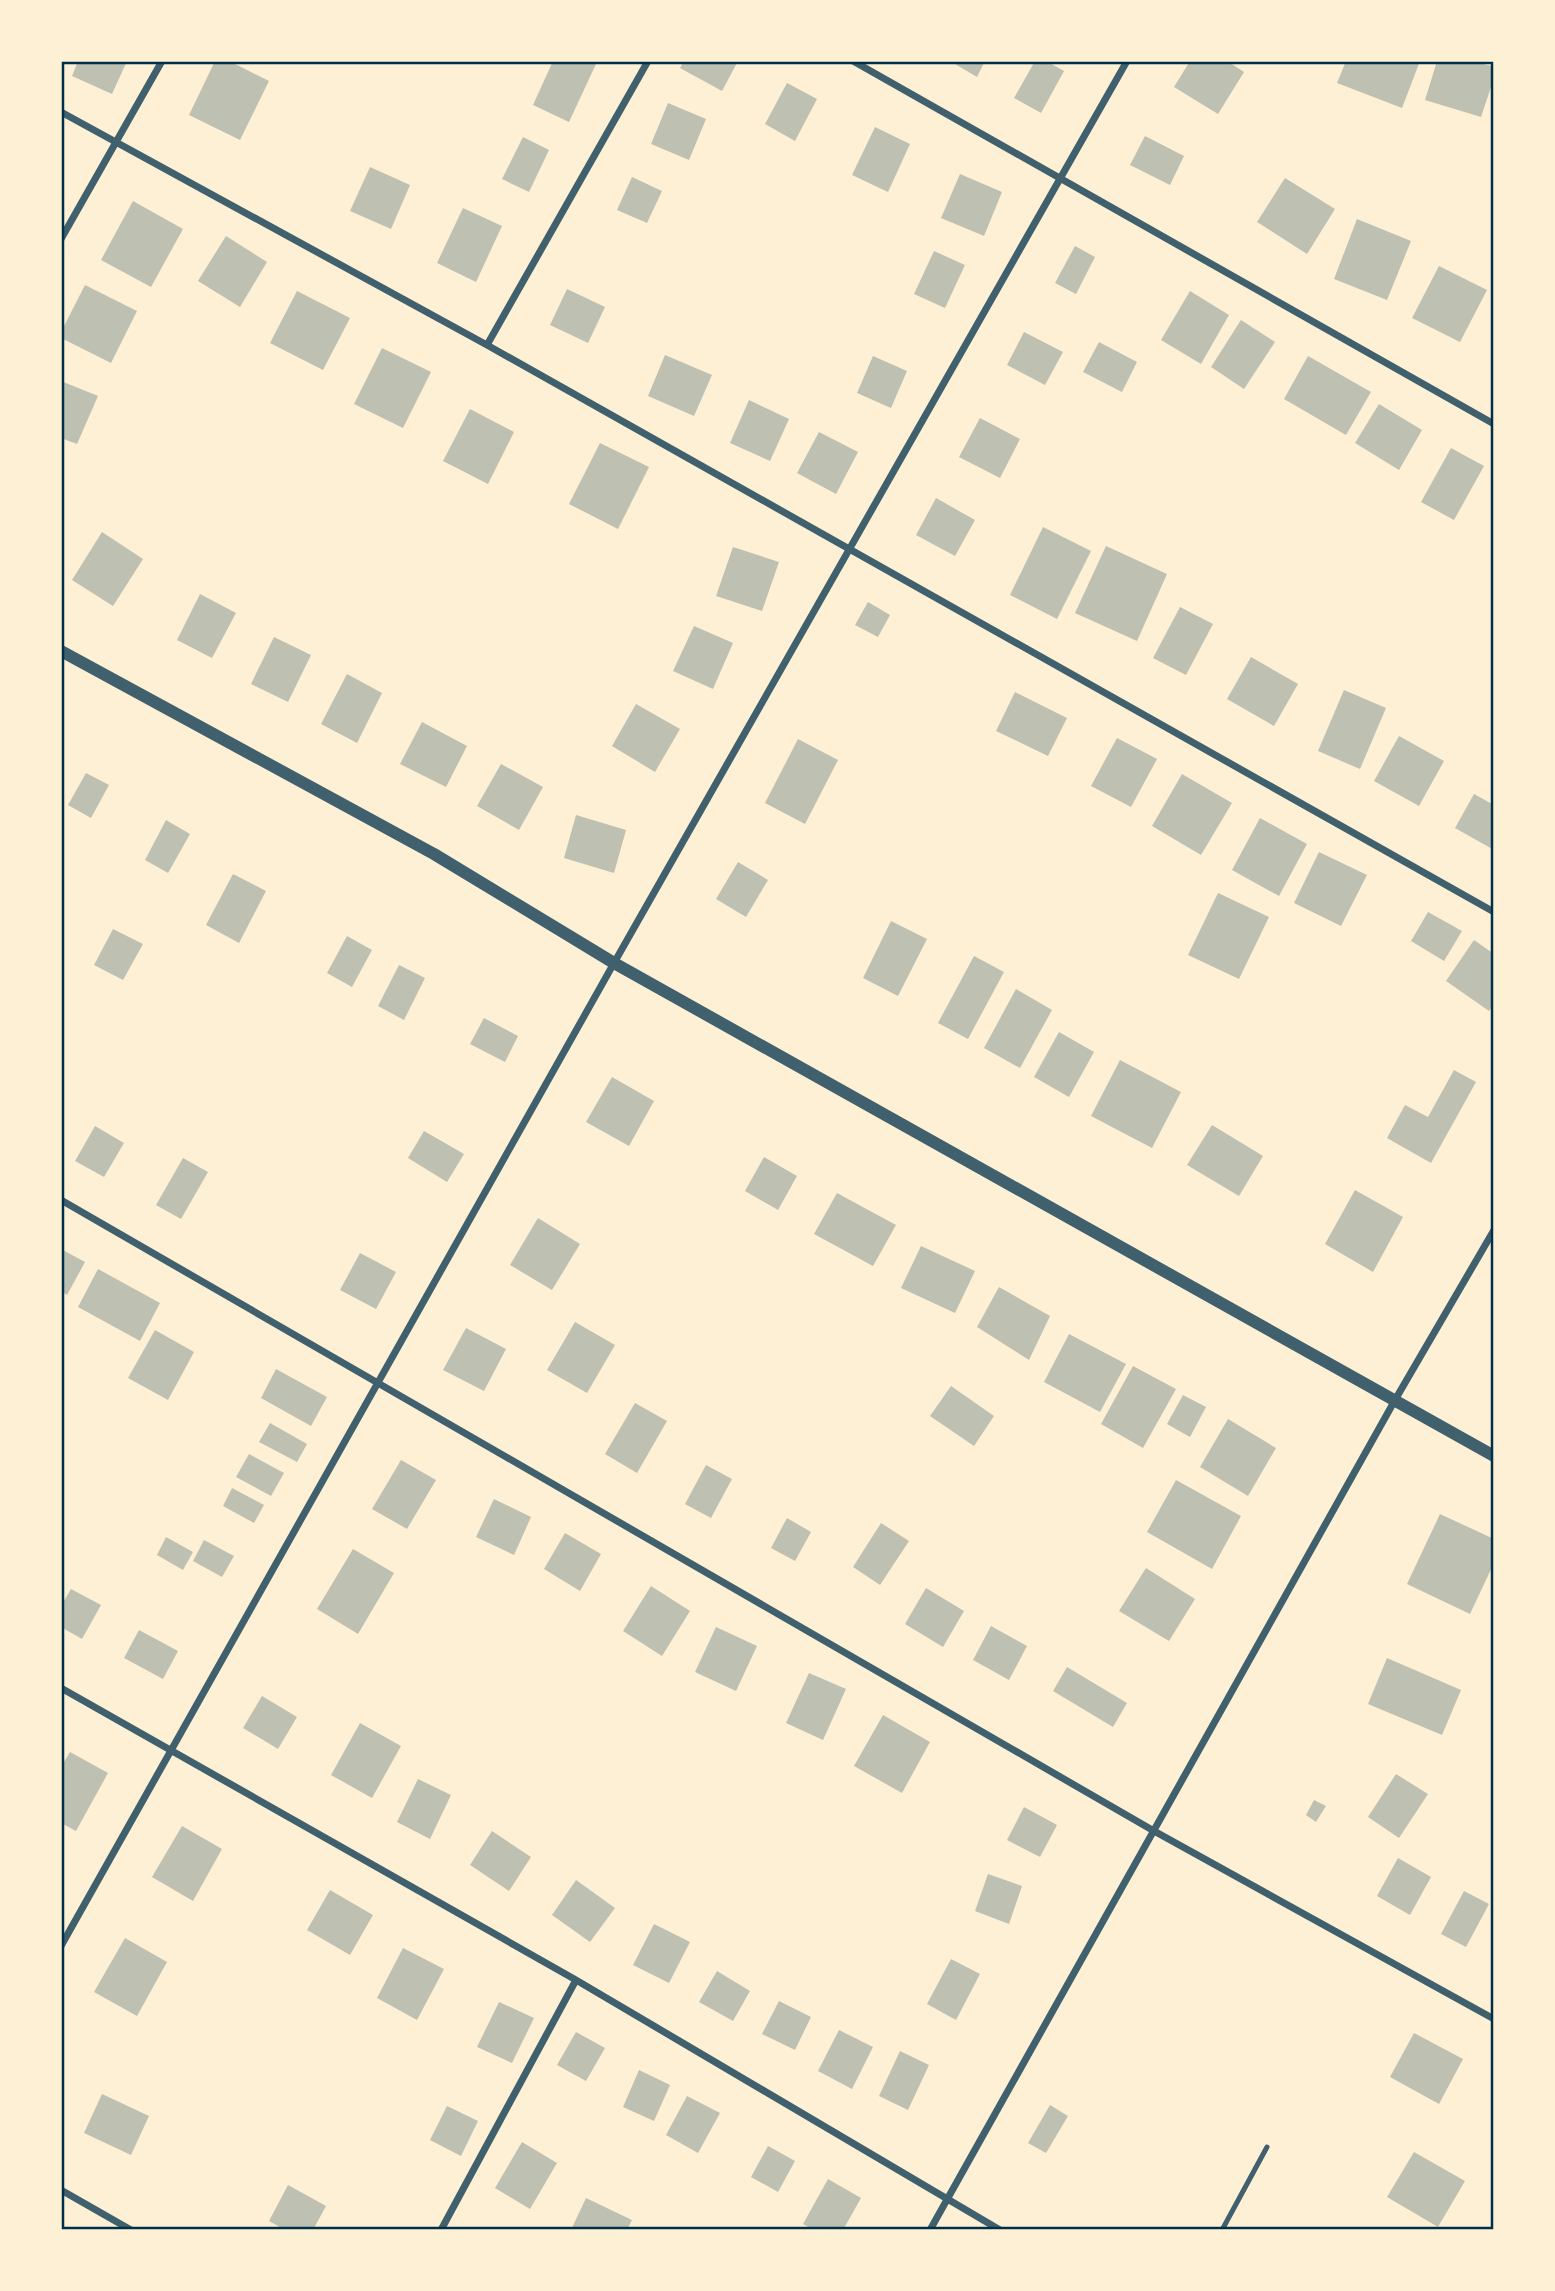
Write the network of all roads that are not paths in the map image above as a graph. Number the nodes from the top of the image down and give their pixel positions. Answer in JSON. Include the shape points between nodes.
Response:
{"nodes":[{"id":1,"x":162,"y":61,"type":"edge"},
{"id":2,"x":648,"y":61,"type":"edge"},
{"id":3,"x":853,"y":61,"type":"edge"},
{"id":4,"x":1127,"y":61,"type":"edge"},
{"id":5,"x":61,"y":112,"type":"edge"},
{"id":6,"x":115,"y":142,"type":"junction"},
{"id":7,"x":1059,"y":179,"type":"junction"},
{"id":8,"x":61,"y":239,"type":"edge"},
{"id":9,"x":487,"y":345,"type":"junction"},
{"id":10,"x":1494,"y":424,"type":"edge"},
{"id":11,"x":850,"y":549,"type":"junction"},
{"id":12,"x":61,"y":651,"type":"edge"},
{"id":13,"x":1494,"y":912,"type":"edge"},
{"id":14,"x":614,"y":963,"type":"junction"},
{"id":15,"x":61,"y":1199,"type":"edge"},
{"id":16,"x":1494,"y":1230,"type":"edge"},
{"id":17,"x":380,"y":1383,"type":"junction"},
{"id":18,"x":1395,"y":1400,"type":"junction"},
{"id":19,"x":1494,"y":1456,"type":"edge"},
{"id":20,"x":61,"y":1688,"type":"edge"},
{"id":21,"x":171,"y":1750,"type":"junction"},
{"id":22,"x":1154,"y":1831,"type":"junction"},
{"id":23,"x":61,"y":1946,"type":"edge"},
{"id":24,"x":576,"y":1980,"type":"junction"},
{"id":25,"x":1494,"y":2019,"type":"edge"},
{"id":26,"x":1267,"y":2147,"type":"dead end"},
{"id":27,"x":61,"y":2190,"type":"edge"},
{"id":28,"x":947,"y":2200,"type":"junction"},
{"id":29,"x":131,"y":2230,"type":"edge"},
{"id":30,"x":441,"y":2230,"type":"edge"},
{"id":31,"x":930,"y":2230,"type":"edge"},
{"id":32,"x":1000,"y":2230,"type":"edge"},
{"id":33,"x":1222,"y":2230,"type":"edge"}],
"edges":[{"from":1,"to":6,"type":"street"},
{"from":2,"to":9,"type":"street"},
{"from":3,"to":7,"type":"street"},
{"from":4,"to":7,"type":"street"},
{"from":5,"to":6,"type":"street"},
{"from":6,"to":8,"type":"street"},
{"from":6,"to":9,"type":"street"},
{"from":7,"to":10,"type":"street"},
{"from":7,"to":11,"type":"street"},
{"from":9,"to":11,"type":"street"},
{"from":11,"to":13,"type":"street"},
{"from":11,"to":14,"type":"street"},
{"from":12,"to":14,"type":"street","via":[[434,854]]},
{"from":14,"to":17,"type":"street"},
{"from":14,"to":18,"type":"street"},
{"from":15,"to":17,"type":"street"},
{"from":16,"to":18,"type":"street"},
{"from":17,"to":21,"type":"street"},
{"from":17,"to":22,"type":"street"},
{"from":18,"to":19,"type":"street"},
{"from":18,"to":22,"type":"street"},
{"from":20,"to":21,"type":"street"},
{"from":21,"to":23,"type":"street"},
{"from":21,"to":24,"type":"street"},
{"from":22,"to":25,"type":"street"},
{"from":22,"to":28,"type":"street"},
{"from":24,"to":28,"type":"street"},
{"from":24,"to":30,"type":"street"},
{"from":26,"to":33,"type":"lane"},
{"from":27,"to":29,"type":"street"},
{"from":28,"to":31,"type":"street"},
{"from":28,"to":32,"type":"street"}]}
